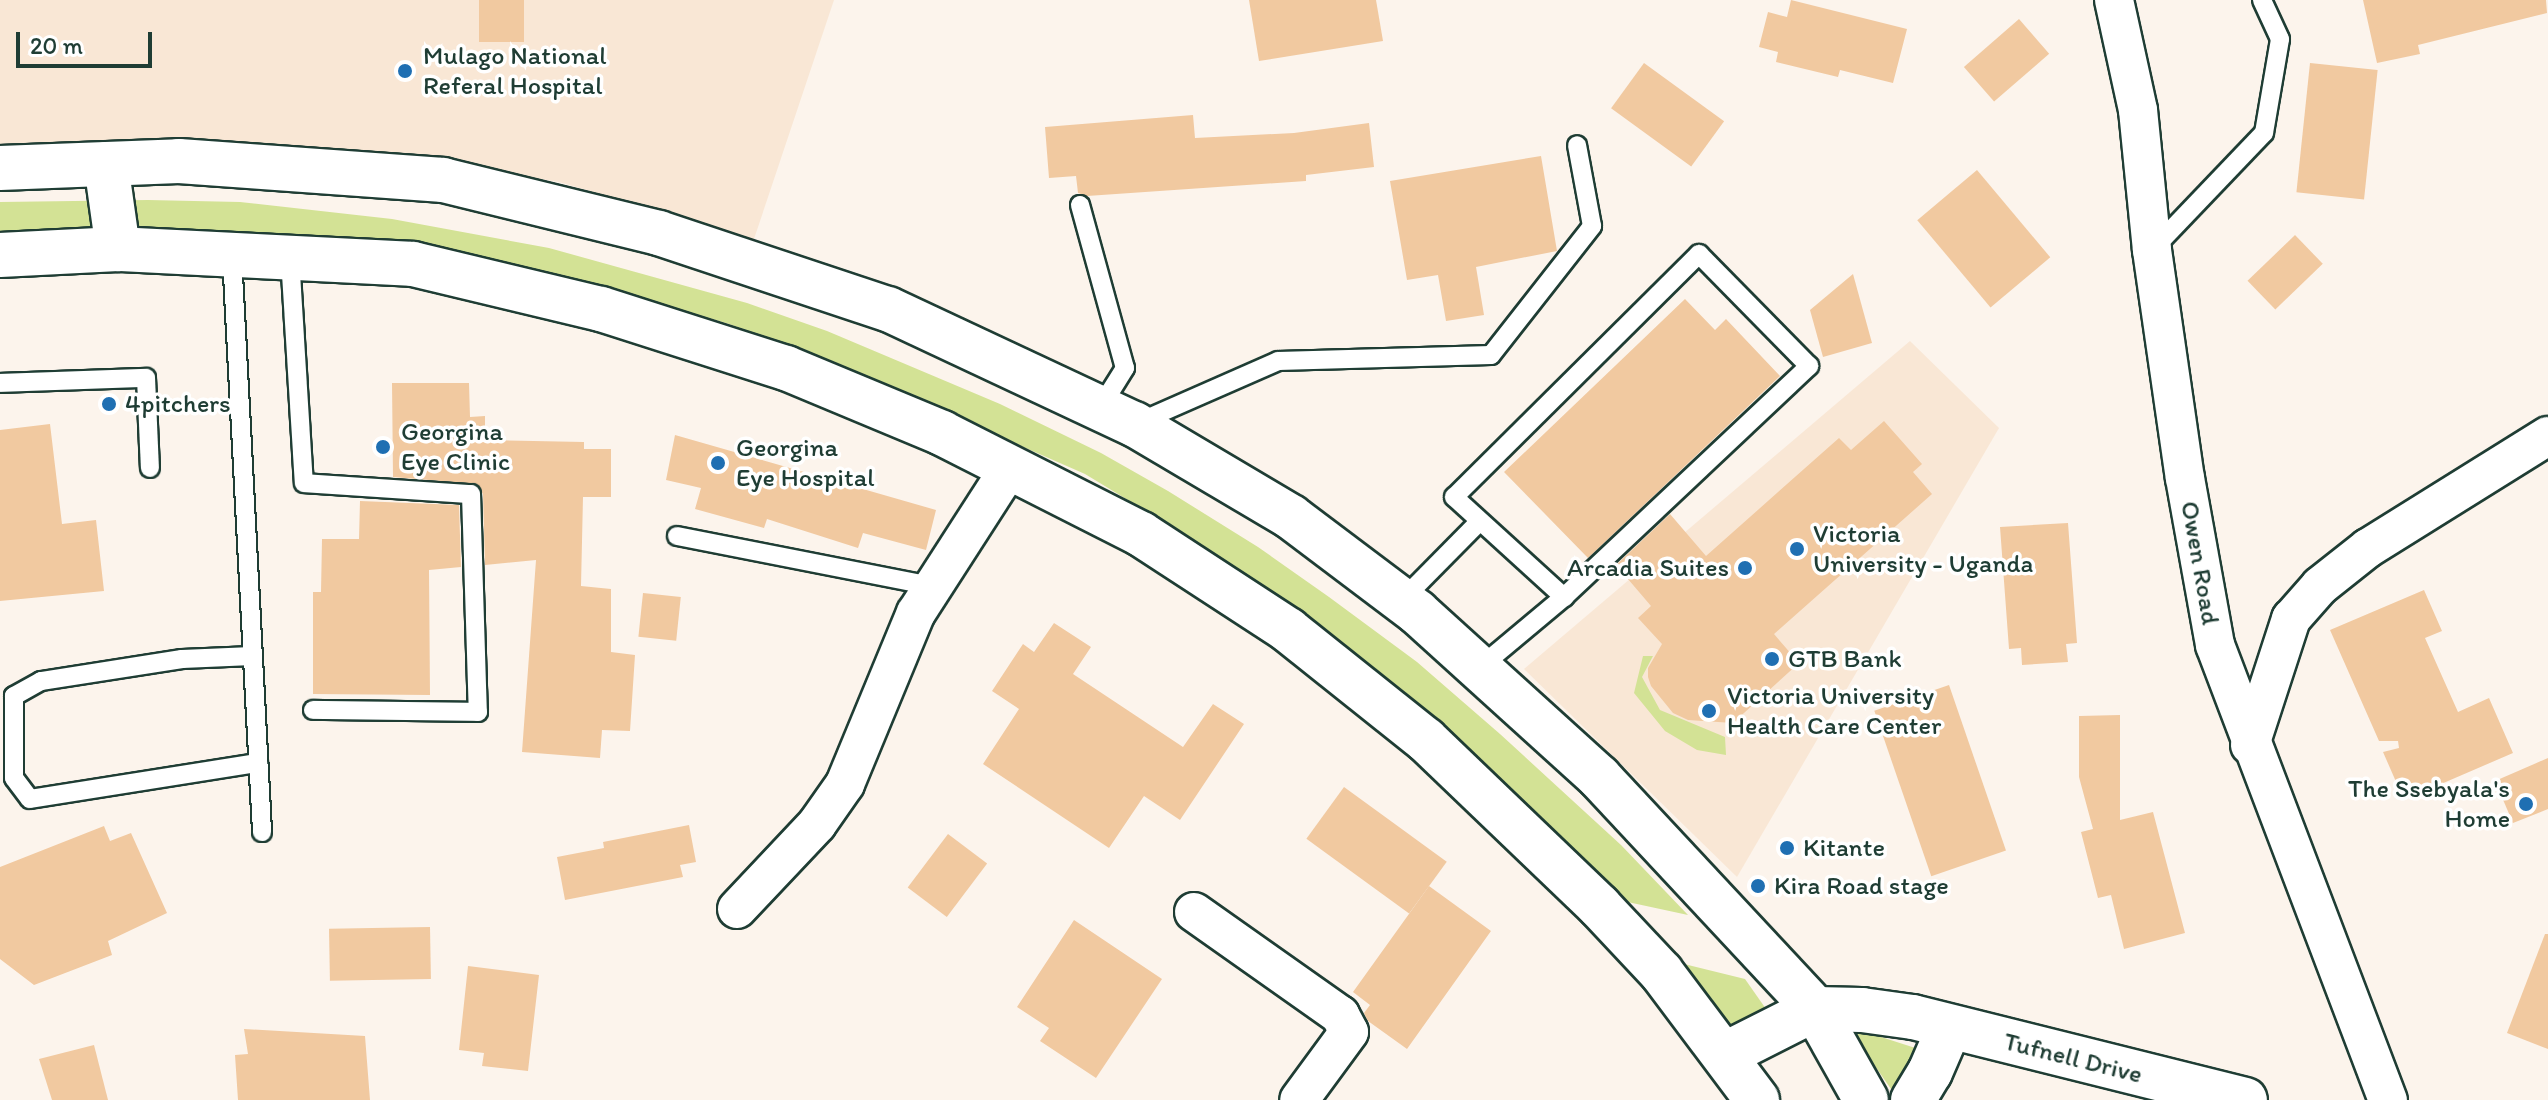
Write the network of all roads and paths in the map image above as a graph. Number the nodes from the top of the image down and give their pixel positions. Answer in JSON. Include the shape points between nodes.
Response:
{"nodes":[{"id":1,"x":2114,"y":0,"type":"edge"},
{"id":2,"x":2262,"y":0,"type":"edge"},
{"id":3,"x":1577,"y":145,"type":"dead end"},
{"id":4,"x":106,"y":164,"type":"junction"},
{"id":5,"x":0,"y":168,"type":"edge"},
{"id":6,"x":1080,"y":205,"type":"dead end"},
{"id":7,"x":118,"y":249,"type":"junction"},
{"id":8,"x":2152,"y":250,"type":"junction"},
{"id":9,"x":232,"y":254,"type":"junction"},
{"id":10,"x":0,"y":255,"type":"edge"},
{"id":11,"x":290,"y":257,"type":"junction"},
{"id":12,"x":0,"y":383,"type":"edge"},
{"id":13,"x":1117,"y":416,"type":"junction"},
{"id":14,"x":2548,"y":436,"type":"edge"},
{"id":15,"x":1010,"y":467,"type":"junction"},
{"id":16,"x":150,"y":468,"type":"dead end"},
{"id":17,"x":1480,"y":521,"type":"junction"},
{"id":18,"x":677,"y":536,"type":"dead end"},
{"id":19,"x":933,"y":586,"type":"junction"},
{"id":20,"x":1564,"y":597,"type":"junction"},
{"id":21,"x":1401,"y":601,"type":"junction"},
{"id":22,"x":252,"y":656,"type":"junction"},
{"id":23,"x":1479,"y":668,"type":"junction"},
{"id":24,"x":313,"y":710,"type":"dead end"},
{"id":25,"x":2250,"y":745,"type":"junction"},
{"id":26,"x":258,"y":763,"type":"junction"},
{"id":27,"x":262,"y":832,"type":"dead end"},
{"id":28,"x":737,"y":909,"type":"dead end"},
{"id":29,"x":1194,"y":912,"type":"dead end"},
{"id":30,"x":1815,"y":1009,"type":"junction"},
{"id":31,"x":1949,"y":1028,"type":"junction"},
{"id":32,"x":1726,"y":1054,"type":"junction"},
{"id":33,"x":1299,"y":1100,"type":"edge"},
{"id":34,"x":1757,"y":1100,"type":"edge"},
{"id":35,"x":1866,"y":1100,"type":"edge"},
{"id":36,"x":1913,"y":1100,"type":"edge"},
{"id":37,"x":2245,"y":1100,"type":"edge"},
{"id":38,"x":2388,"y":1100,"type":"edge"}],
"edges":[{"from":1,"to":8,"type":"street","name":"Owen Road","via":[[2138,110]]},
{"from":2,"to":8,"type":"lane","via":[[2280,39],[2264,133]]},
{"from":3,"to":13,"type":"lane","via":[[1592,226],[1491,355],[1278,361]]},
{"from":4,"to":5,"type":"main road"},
{"from":4,"to":7,"type":"main road"},
{"from":4,"to":13,"type":"main road","via":[[179,161],[443,180],[643,229],[888,309]]},
{"from":6,"to":13,"type":"lane","via":[[1125,368]]},
{"from":7,"to":9,"type":"main road"},
{"from":7,"to":10,"type":"main road"},
{"from":8,"to":25,"type":"street","name":"Owen Road","via":[[2215,645]]},
{"from":9,"to":11,"type":"main road"},
{"from":9,"to":22,"type":"lane"},
{"from":11,"to":15,"type":"main road","via":[[413,264],[601,309],[786,368]]},
{"from":11,"to":24,"type":"lane","via":[[304,483],[471,494],[478,712]]},
{"from":12,"to":16,"type":"lane","via":[[146,378]]},
{"from":13,"to":21,"type":"main road","via":[[1291,517]]},
{"from":14,"to":25,"type":"street","via":[[2368,548],[2320,586],[2291,619]]},
{"from":15,"to":19,"type":"street"},
{"from":15,"to":32,"type":"main road","via":[[1141,534],[1288,630],[1426,740],[1599,906],[1661,972]]},
{"from":17,"to":20,"type":"lane"},
{"from":17,"to":20,"type":"lane","via":[[1454,497],[1699,254],[1809,366]]},
{"from":17,"to":21,"type":"lane"},
{"from":18,"to":19,"type":"lane"},
{"from":19,"to":28,"type":"street","via":[[893,661],[845,784],[817,824]]},
{"from":20,"to":23,"type":"lane"},
{"from":21,"to":23,"type":"main road"},
{"from":22,"to":26,"type":"lane"},
{"from":22,"to":26,"type":"lane","via":[[182,659],[41,681],[14,696],[14,778],[30,799]]},
{"from":23,"to":30,"type":"main road","via":[[1599,777]]},
{"from":25,"to":38,"type":"street","name":"Owen Road"},
{"from":26,"to":27,"type":"lane"},
{"from":29,"to":33,"type":"street","via":[[1340,1015],[1349,1032]]},
{"from":30,"to":31,"type":"main road","name":"Tufnell Drive","via":[[1913,1017]]},
{"from":30,"to":32,"type":"main road"},
{"from":30,"to":35,"type":"main road"},
{"from":31,"to":36,"type":"main road"},
{"from":31,"to":37,"type":"main road","name":"Tufnell Drive"},
{"from":32,"to":34,"type":"main road"}]}
